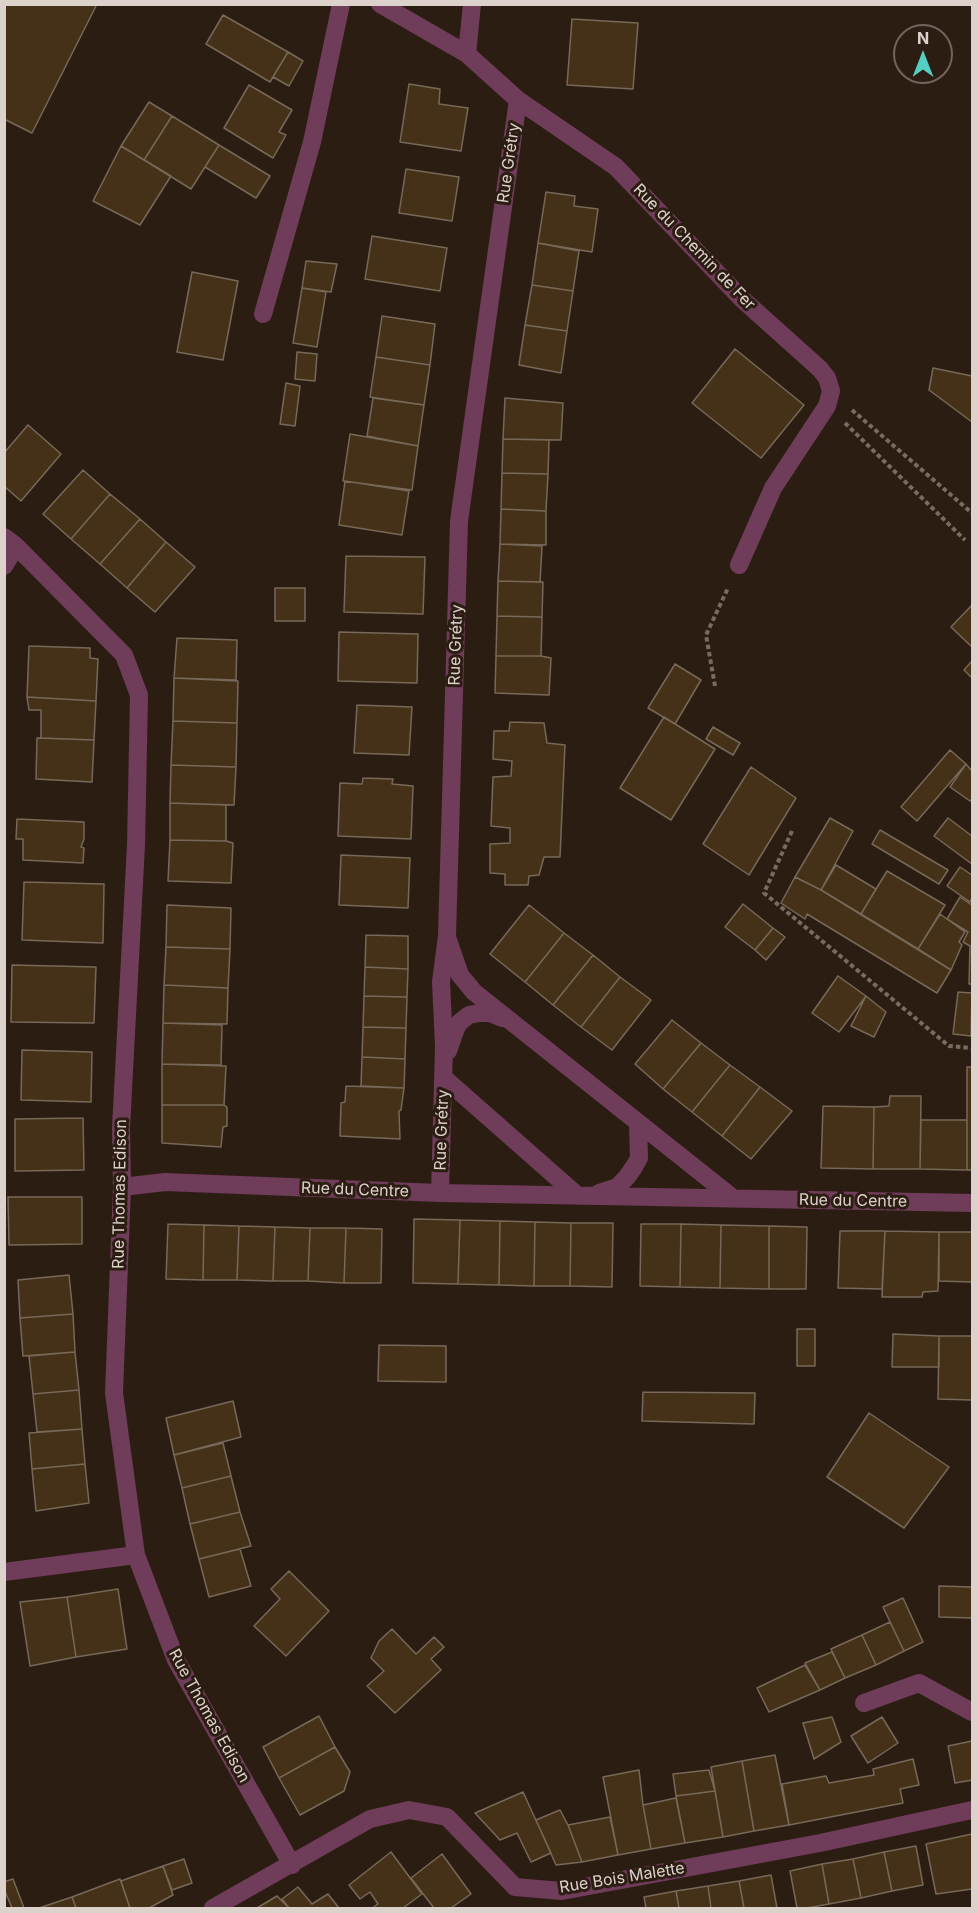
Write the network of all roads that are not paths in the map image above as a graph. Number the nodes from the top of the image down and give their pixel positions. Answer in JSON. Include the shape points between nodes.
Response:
{"nodes":[{"id":1,"x":341,"y":4,"type":"edge"},
{"id":2,"x":380,"y":4,"type":"edge"},
{"id":3,"x":472,"y":4,"type":"edge"},
{"id":4,"x":467,"y":54,"type":"junction"},
{"id":5,"x":518,"y":100,"type":"junction"},
{"id":6,"x":263,"y":314,"type":"dead end"},
{"id":7,"x":10,"y":541,"type":"edge"},
{"id":8,"x":739,"y":565,"type":"road end"},
{"id":9,"x":4,"y":566,"type":"edge"},
{"id":10,"x":447,"y":936,"type":"junction"},
{"id":11,"x":509,"y":1020,"type":"junction"},
{"id":12,"x":444,"y":1072,"type":"junction"},
{"id":13,"x":638,"y":1123,"type":"junction"},
{"id":14,"x":122,"y":1187,"type":"junction"},
{"id":15,"x":440,"y":1193,"type":"junction"},
{"id":16,"x":583,"y":1196,"type":"junction"},
{"id":17,"x":733,"y":1198,"type":"junction"},
{"id":18,"x":972,"y":1203,"type":"edge"},
{"id":19,"x":136,"y":1555,"type":"junction"},
{"id":20,"x":4,"y":1572,"type":"edge"},
{"id":21,"x":864,"y":1703,"type":"dead end"},
{"id":22,"x":972,"y":1712,"type":"edge"},
{"id":23,"x":972,"y":1810,"type":"edge"},
{"id":24,"x":292,"y":1865,"type":"junction"},
{"id":25,"x":213,"y":1908,"type":"edge"}],
"edges":[{"from":1,"to":6,"type":"street","via":[[312,142]]},
{"from":2,"to":4,"type":"street","name":"Rue du Chemin de Fer"},
{"from":3,"to":4,"type":"street"},
{"from":4,"to":5,"type":"street","name":"Rue du Chemin de Fer"},
{"from":5,"to":8,"type":"street","name":"Rue du Chemin de Fer","via":[[616,166],[742,299],[827,378],[829,399],[773,488]]},
{"from":5,"to":10,"type":"street","name":"Rue Grétry","via":[[459,521]]},
{"from":7,"to":9,"type":"street"},
{"from":7,"to":14,"type":"street","name":"Rue Thomas Edison","via":[[124,654],[139,695],[136,845],[121,1128]]},
{"from":10,"to":11,"type":"street","via":[[460,975],[474,992]]},
{"from":10,"to":12,"type":"street","name":"Rue Grétry","via":[[441,982]]},
{"from":11,"to":12,"type":"street","via":[[479,1012],[460,1022],[449,1046]]},
{"from":11,"to":13,"type":"street"},
{"from":12,"to":15,"type":"street","name":"Rue Grétry"},
{"from":12,"to":16,"type":"street"},
{"from":13,"to":16,"type":"street","name":"Rue du Centre","via":[[639,1158],[627,1178],[617,1187]]},
{"from":13,"to":17,"type":"street"},
{"from":14,"to":15,"type":"street","name":"Rue du Centre","via":[[165,1182]]},
{"from":14,"to":19,"type":"street","name":"Rue Thomas Edison","via":[[114,1393]]},
{"from":15,"to":16,"type":"street","name":"Rue du Centre"},
{"from":16,"to":17,"type":"street","name":"Rue du Centre"},
{"from":17,"to":18,"type":"street","name":"Rue du Centre"},
{"from":19,"to":20,"type":"street"},
{"from":19,"to":24,"type":"street","name":"Rue Thomas Edison","via":[[176,1660]]},
{"from":21,"to":22,"type":"street","via":[[920,1683]]},
{"from":23,"to":24,"type":"street","name":"Rue Bois Malette","via":[[562,1891],[515,1887],[447,1817],[409,1810],[370,1819]]},
{"from":24,"to":25,"type":"street","name":"Rue Bois Malette"}]}
